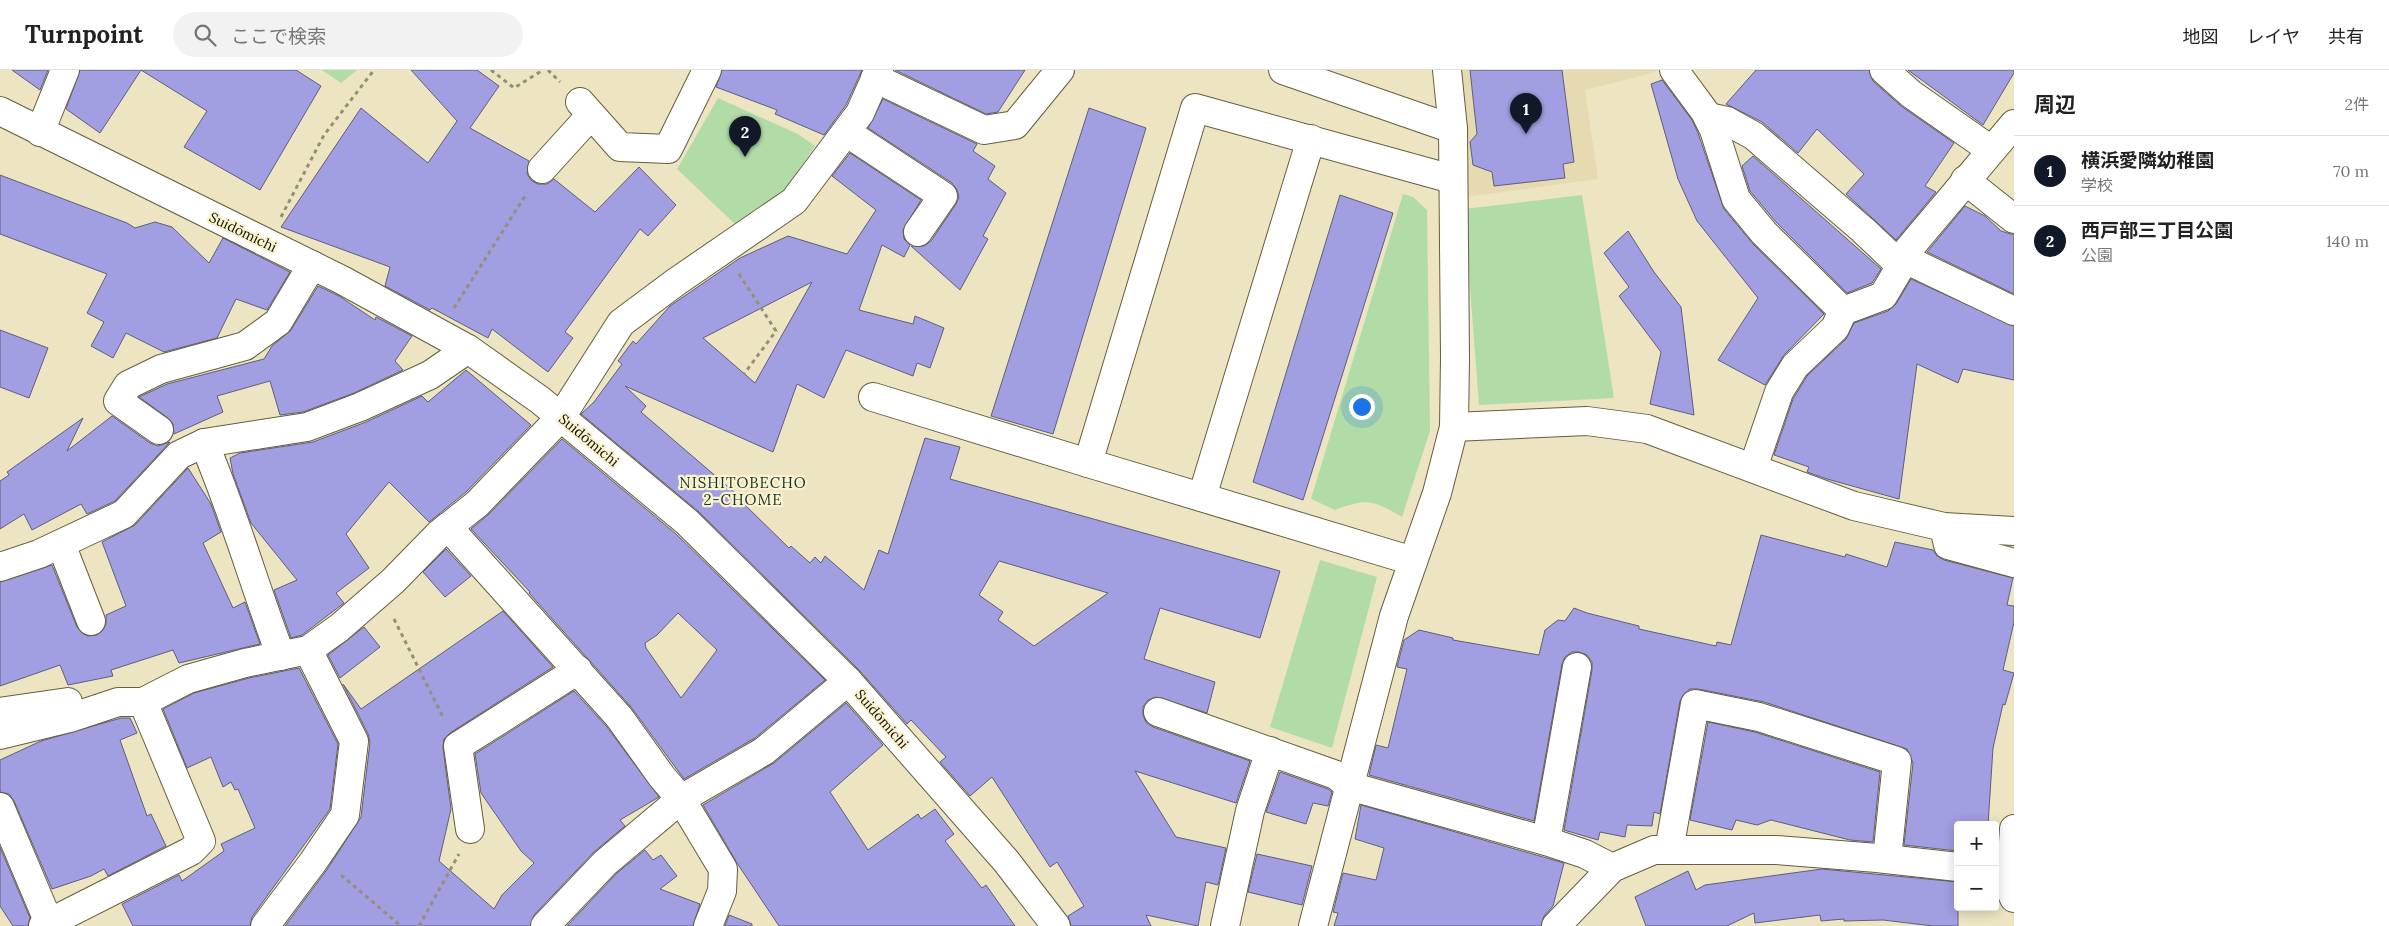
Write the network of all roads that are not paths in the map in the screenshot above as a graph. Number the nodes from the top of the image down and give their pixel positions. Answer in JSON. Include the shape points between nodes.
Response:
{"nodes":[{"id":1,"x":65,"y":70,"type":"edge"},
{"id":2,"x":707,"y":70,"type":"edge"},
{"id":3,"x":1060,"y":70,"type":"edge"},
{"id":4,"x":1283,"y":70,"type":"edge"},
{"id":5,"x":1446,"y":70,"type":"edge"},
{"id":6,"x":1674,"y":70,"type":"edge"},
{"id":7,"x":1884,"y":70,"type":"edge"},
{"id":8,"x":877,"y":74,"type":"edge"},
{"id":9,"x":0,"y":111,"type":"edge"},
{"id":10,"x":1708,"y":117,"type":"junction"},
{"id":11,"x":2014,"y":124,"type":"edge"},
{"id":12,"x":1453,"y":129,"type":"junction"},
{"id":13,"x":40,"y":132,"type":"junction"},
{"id":14,"x":846,"y":132,"type":"junction"},
{"id":15,"x":1311,"y":139,"type":"junction"},
{"id":16,"x":1991,"y":150,"type":"junction"},
{"id":17,"x":542,"y":169,"type":"road end"},
{"id":18,"x":1452,"y":179,"type":"junction"},
{"id":19,"x":1965,"y":180,"type":"junction"},
{"id":20,"x":2014,"y":218,"type":"edge"},
{"id":21,"x":918,"y":232,"type":"dead end"},
{"id":22,"x":1903,"y":263,"type":"junction"},
{"id":23,"x":312,"y":266,"type":"junction"},
{"id":24,"x":1844,"y":311,"type":"junction"},
{"id":25,"x":2014,"y":311,"type":"edge"},
{"id":26,"x":468,"y":349,"type":"junction"},
{"id":27,"x":873,"y":397,"type":"dead end"},
{"id":28,"x":561,"y":417,"type":"junction"},
{"id":29,"x":1454,"y":427,"type":"junction"},
{"id":30,"x":160,"y":430,"type":"dead end"},
{"id":31,"x":191,"y":446,"type":"junction"},
{"id":32,"x":1088,"y":463,"type":"junction"},
{"id":33,"x":1753,"y":468,"type":"junction"},
{"id":34,"x":1202,"y":498,"type":"junction"},
{"id":35,"x":448,"y":527,"type":"junction"},
{"id":36,"x":1944,"y":527,"type":"junction"},
{"id":37,"x":2014,"y":531,"type":"edge"},
{"id":38,"x":61,"y":544,"type":"junction"},
{"id":39,"x":1413,"y":561,"type":"junction"},
{"id":40,"x":2014,"y":563,"type":"edge"},
{"id":41,"x":0,"y":567,"type":"edge"},
{"id":42,"x":91,"y":621,"type":"dead end"},
{"id":43,"x":308,"y":650,"type":"junction"},
{"id":44,"x":281,"y":656,"type":"junction"},
{"id":45,"x":1578,"y":667,"type":"dead end"},
{"id":46,"x":578,"y":670,"type":"junction"},
{"id":47,"x":848,"y":681,"type":"junction"},
{"id":48,"x":98,"y":691,"type":"dead end"},
{"id":49,"x":143,"y":702,"type":"junction"},
{"id":50,"x":0,"y":712,"type":"edge"},
{"id":51,"x":1158,"y":712,"type":"dead end"},
{"id":52,"x":0,"y":735,"type":"edge"},
{"id":53,"x":1270,"y":751,"type":"junction"},
{"id":54,"x":1349,"y":786,"type":"junction"},
{"id":55,"x":681,"y":799,"type":"junction"},
{"id":56,"x":0,"y":807,"type":"edge"},
{"id":57,"x":470,"y":828,"type":"road end"},
{"id":58,"x":2014,"y":829,"type":"edge"},
{"id":59,"x":1546,"y":841,"type":"junction"},
{"id":60,"x":1670,"y":850,"type":"junction"},
{"id":61,"x":1887,"y":859,"type":"junction"},
{"id":62,"x":1954,"y":867,"type":"edge"},
{"id":63,"x":1612,"y":868,"type":"junction"},
{"id":64,"x":1999,"y":872,"type":"edge"},
{"id":65,"x":2014,"y":898,"type":"edge"},
{"id":66,"x":46,"y":924,"type":"edge"},
{"id":67,"x":1558,"y":925,"type":"edge"},
{"id":68,"x":265,"y":926,"type":"edge"},
{"id":69,"x":545,"y":926,"type":"edge"},
{"id":70,"x":708,"y":926,"type":"edge"},
{"id":71,"x":1056,"y":926,"type":"edge"},
{"id":72,"x":1225,"y":926,"type":"edge"},
{"id":73,"x":1313,"y":926,"type":"edge"}],
"edges":[{"from":1,"to":13,"type":"street"},
{"from":2,"to":17,"type":"street","via":[[668,150],[620,147],[585,108]]},
{"from":3,"to":8,"type":"street","via":[[1015,125],[984,130]]},
{"from":4,"to":12,"type":"street"},
{"from":5,"to":12,"type":"street"},
{"from":6,"to":10,"type":"street"},
{"from":7,"to":16,"type":"street","via":[[1911,94]]},
{"from":8,"to":14,"type":"street","via":[[860,113]]},
{"from":9,"to":13,"type":"street","name":"Suidōmichi"},
{"from":10,"to":22,"type":"street","via":[[1726,121],[1754,136]]},
{"from":10,"to":24,"type":"street","via":[[1736,199],[1764,233]]},
{"from":11,"to":16,"type":"street"},
{"from":12,"to":18,"type":"street"},
{"from":13,"to":23,"type":"street","name":"Suidōmichi"},
{"from":14,"to":21,"type":"street","via":[[943,196]]},
{"from":14,"to":28,"type":"street","via":[[794,201],[621,323]]},
{"from":15,"to":18,"type":"street"},
{"from":15,"to":32,"type":"street","via":[[1195,108]]},
{"from":15,"to":34,"type":"street"},
{"from":16,"to":19,"type":"street"},
{"from":18,"to":29,"type":"street"},
{"from":19,"to":20,"type":"street"},
{"from":19,"to":22,"type":"street","via":[[1907,251]]},
{"from":22,"to":24,"type":"street","via":[[1883,296]]},
{"from":22,"to":25,"type":"street"},
{"from":23,"to":26,"type":"street","name":"Suidōmichi"},
{"from":23,"to":30,"type":"street","via":[[278,322],[246,346],[161,368],[128,385],[118,401]]},
{"from":24,"to":33,"type":"street","via":[[1835,328],[1795,366],[1779,392]]},
{"from":26,"to":28,"type":"street","name":"Suidōmichi"},
{"from":26,"to":31,"type":"street","via":[[430,375],[307,427]]},
{"from":27,"to":32,"type":"street"},
{"from":28,"to":35,"type":"street","via":[[477,504]]},
{"from":28,"to":47,"type":"street","name":"Suidōmichi","via":[[687,522]]},
{"from":29,"to":33,"type":"street","via":[[1587,421],[1647,429]]},
{"from":29,"to":39,"type":"street","via":[[1437,493]]},
{"from":31,"to":38,"type":"street","via":[[124,514]]},
{"from":31,"to":44,"type":"street","via":[[222,485]]},
{"from":32,"to":34,"type":"street"},
{"from":33,"to":36,"type":"street","via":[[1854,506]]},
{"from":34,"to":39,"type":"street"},
{"from":35,"to":43,"type":"street","via":[[380,592]]},
{"from":35,"to":46,"type":"street"},
{"from":36,"to":37,"type":"street"},
{"from":36,"to":40,"type":"street","via":[[1948,545]]},
{"from":38,"to":41,"type":"street"},
{"from":38,"to":42,"type":"street"},
{"from":39,"to":54,"type":"street","via":[[1394,616]]},
{"from":43,"to":44,"type":"street"},
{"from":43,"to":68,"type":"street","via":[[354,741],[344,815]]},
{"from":44,"to":49,"type":"street","via":[[188,679]]},
{"from":45,"to":59,"type":"street"},
{"from":46,"to":55,"type":"street","via":[[619,717]]},
{"from":46,"to":57,"type":"street","via":[[458,746]]},
{"from":47,"to":55,"type":"street","via":[[764,751]]},
{"from":47,"to":71,"type":"street","name":"Suidōmichi","via":[[1006,861]]},
{"from":48,"to":50,"type":"street","via":[[68,702]]},
{"from":49,"to":52,"type":"street","via":[[118,702]]},
{"from":49,"to":66,"type":"street","via":[[201,841],[191,851]]},
{"from":51,"to":53,"type":"street"},
{"from":53,"to":54,"type":"street","via":[[1336,775]]},
{"from":53,"to":72,"type":"street","via":[[1250,811]]},
{"from":54,"to":59,"type":"street"},
{"from":54,"to":73,"type":"street"},
{"from":55,"to":69,"type":"street","via":[[604,863]]},
{"from":55,"to":70,"type":"street","via":[[723,869],[722,891]]},
{"from":56,"to":66,"type":"street"},
{"from":58,"to":64,"type":"street","via":[[2012,856]]},
{"from":59,"to":63,"type":"street","via":[[1585,854]]},
{"from":60,"to":61,"type":"street","via":[[1776,850]]},
{"from":60,"to":61,"type":"street","via":[[1695,704],[1759,717],[1897,761]]},
{"from":60,"to":63,"type":"street","via":[[1654,850]]},
{"from":61,"to":62,"type":"street"},
{"from":63,"to":67,"type":"street"},
{"from":64,"to":65,"type":"street"}]}
